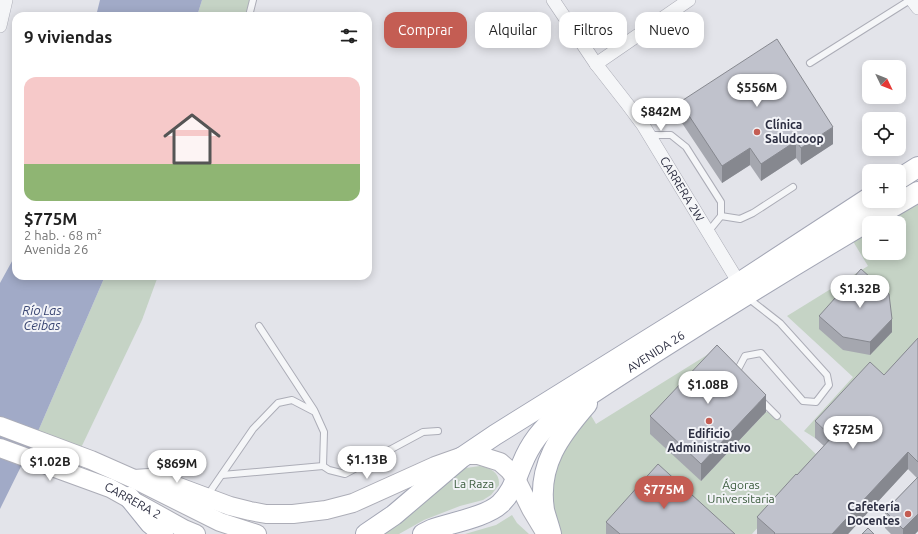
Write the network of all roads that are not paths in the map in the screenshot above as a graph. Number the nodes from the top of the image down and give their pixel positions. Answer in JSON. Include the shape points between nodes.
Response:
{"nodes":[{"id":1,"x":6,"y":0,"type":"edge"},
{"id":2,"x":253,"y":0,"type":"edge"},
{"id":3,"x":553,"y":0,"type":"edge"},
{"id":4,"x":690,"y":0,"type":"edge"},
{"id":5,"x":911,"y":0,"type":"edge"},
{"id":6,"x":918,"y":8,"type":"edge"},
{"id":7,"x":250,"y":12,"type":"edge"},
{"id":8,"x":0,"y":26,"type":"edge"},
{"id":9,"x":810,"y":62,"type":"dead end"},
{"id":10,"x":596,"y":64,"type":"junction"},
{"id":11,"x":649,"y":135,"type":"junction"},
{"id":12,"x":918,"y":167,"type":"edge"},
{"id":13,"x":906,"y":175,"type":"edge"},
{"id":14,"x":793,"y":187,"type":"dead end"},
{"id":15,"x":918,"y":192,"type":"edge"},
{"id":16,"x":862,"y":203,"type":"edge"},
{"id":17,"x":721,"y":216,"type":"junction"},
{"id":18,"x":708,"y":232,"type":"junction"},
{"id":19,"x":742,"y":289,"type":"junction"},
{"id":20,"x":259,"y":326,"type":"dead end"},
{"id":21,"x":741,"y":380,"type":"edge"},
{"id":22,"x":601,"y":387,"type":"junction"},
{"id":23,"x":756,"y":395,"type":"edge"},
{"id":24,"x":315,"y":412,"type":"junction"},
{"id":25,"x":777,"y":416,"type":"dead end"},
{"id":26,"x":0,"y":426,"type":"edge"},
{"id":27,"x":438,"y":431,"type":"dead end"},
{"id":28,"x":0,"y":448,"type":"edge"},
{"id":29,"x":466,"y":455,"type":"junction"},
{"id":30,"x":323,"y":466,"type":"junction"},
{"id":31,"x":222,"y":475,"type":"junction"},
{"id":32,"x":516,"y":479,"type":"junction"},
{"id":33,"x":131,"y":488,"type":"junction"},
{"id":34,"x":206,"y":497,"type":"junction"},
{"id":35,"x":164,"y":534,"type":"edge"},
{"id":36,"x":196,"y":534,"type":"edge"},
{"id":37,"x":256,"y":534,"type":"edge"},
{"id":38,"x":366,"y":534,"type":"edge"},
{"id":39,"x":423,"y":534,"type":"edge"},
{"id":40,"x":546,"y":534,"type":"edge"},
{"id":41,"x":550,"y":534,"type":"edge"}],
"edges":[{"from":1,"to":8,"type":"street"},
{"from":2,"to":7,"type":"lane"},
{"from":3,"to":10,"type":"street","name":"CARRERA 2W"},
{"from":4,"to":10,"type":"street"},
{"from":5,"to":6,"type":"street"},
{"from":5,"to":9,"type":"lane"},
{"from":10,"to":11,"type":"street","name":"CARRERA 2W"},
{"from":11,"to":17,"type":"lane","via":[[671,135],[686,147],[721,202]]},
{"from":11,"to":18,"type":"street","name":"CARRERA 2W"},
{"from":12,"to":13,"type":"main road"},
{"from":14,"to":17,"type":"lane","via":[[740,219]]},
{"from":15,"to":19,"type":"main road","name":"AVENIDA 26","via":[[848,233]]},
{"from":16,"to":19,"type":"main road","name":"AVENIDA 26"},
{"from":17,"to":18,"type":"lane"},
{"from":18,"to":19,"type":"street","name":"CARRERA 2W"},
{"from":19,"to":21,"type":"lane","via":[[780,323],[827,375],[829,385],[816,402],[803,401],[761,353],[745,356],[736,375]]},
{"from":19,"to":22,"type":"main road","name":"AVENIDA 26"},
{"from":19,"to":29,"type":"main road","name":"AVENIDA 26","via":[[532,410]]},
{"from":20,"to":24,"type":"lane"},
{"from":22,"to":32,"type":"main road","name":"AVENIDA 26","via":[[558,415],[546,426],[533,441]]},
{"from":22,"to":41,"type":"main road","via":[[561,435],[549,456],[543,486],[544,509]]},
{"from":23,"to":25,"type":"lane"},
{"from":24,"to":30,"type":"lane","via":[[324,432]]},
{"from":24,"to":31,"type":"lane","via":[[292,400],[278,403],[253,429]]},
{"from":26,"to":33,"type":"main road","name":"CARRERA 2","via":[[91,460]]},
{"from":27,"to":30,"type":"lane","via":[[423,432],[345,474]]},
{"from":28,"to":33,"type":"main road","name":"CARRERA 2","via":[[110,488]]},
{"from":29,"to":32,"type":"main road","via":[[478,455],[500,462]]},
{"from":29,"to":34,"type":"main road","via":[[353,503],[326,510],[266,514],[230,506]]},
{"from":29,"to":38,"type":"main road","name":"AVENIDA 26","via":[[394,515]]},
{"from":30,"to":31,"type":"lane"},
{"from":31,"to":34,"type":"lane"},
{"from":32,"to":39,"type":"main road","name":"AVENIDA 26","via":[[500,504],[488,511]]},
{"from":32,"to":40,"type":"main road"},
{"from":33,"to":34,"type":"main road","via":[[149,478]]},
{"from":33,"to":35,"type":"main road","via":[[150,523]]},
{"from":33,"to":36,"type":"main road","name":"CARRERA 2","via":[[184,529]]},
{"from":33,"to":37,"type":"main road","name":"CARRERA 2"}]}
